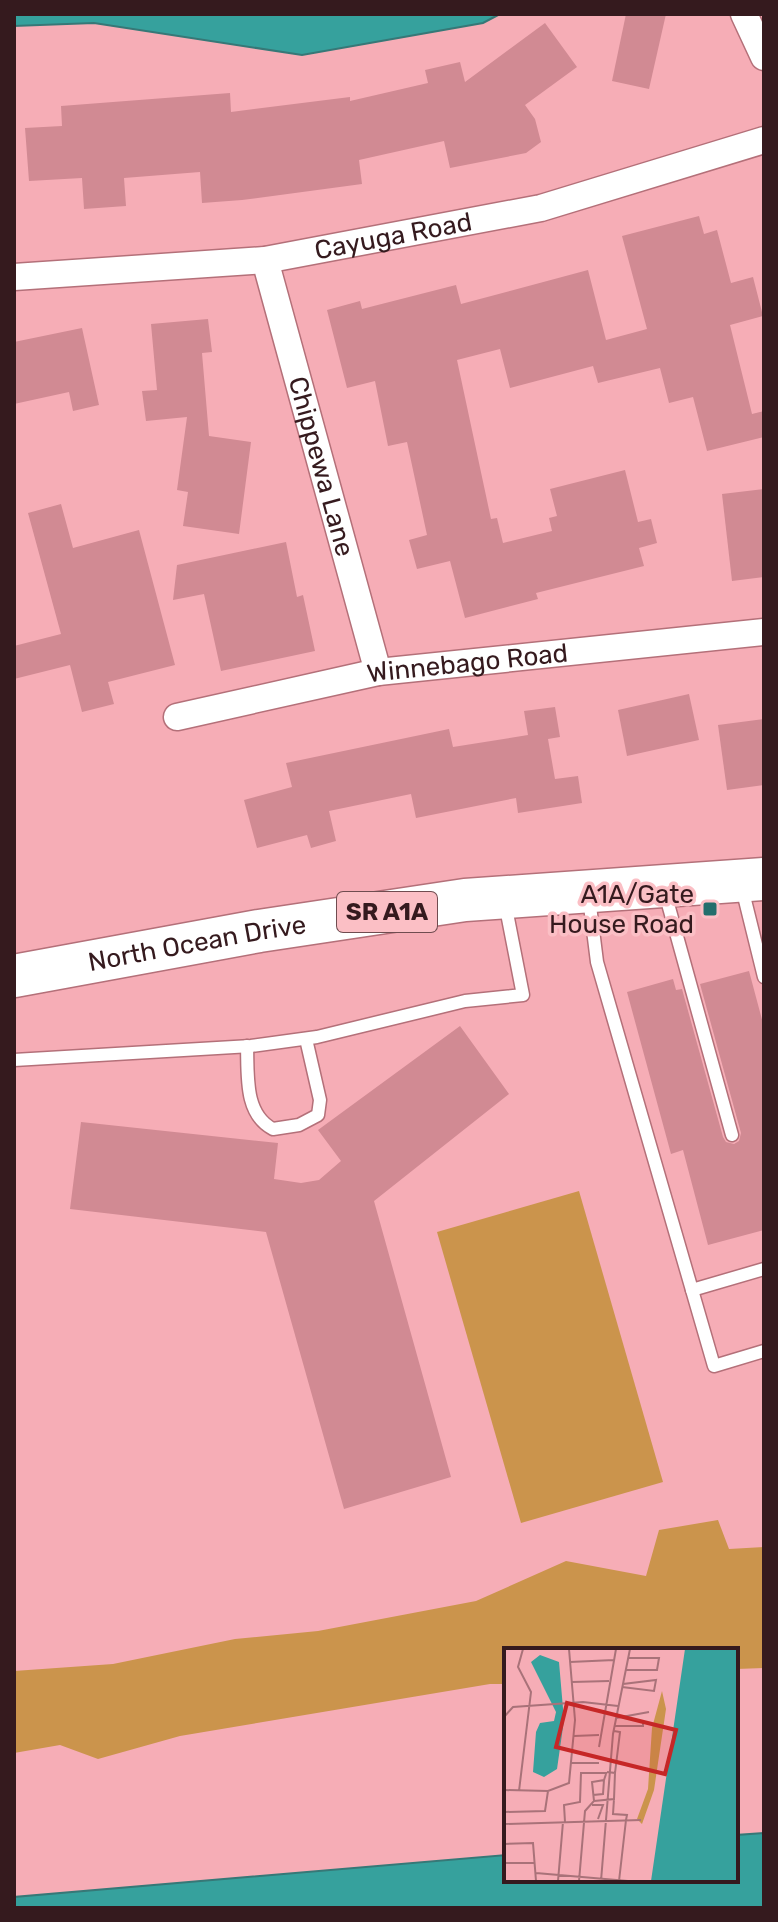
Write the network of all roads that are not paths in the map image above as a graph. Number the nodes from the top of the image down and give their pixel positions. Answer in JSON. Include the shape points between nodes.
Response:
{"nodes":[{"id":1,"x":744,"y":14,"type":"edge"},
{"id":2,"x":764,"y":57,"type":"edge"},
{"id":3,"x":764,"y":140,"type":"edge"},
{"id":4,"x":265,"y":260,"type":"junction"},
{"id":5,"x":14,"y":277,"type":"edge"},
{"id":6,"x":764,"y":632,"type":"edge"},
{"id":7,"x":378,"y":672,"type":"junction"},
{"id":8,"x":177,"y":717,"type":"dead end"},
{"id":9,"x":752,"y":880,"type":"edge"},
{"id":10,"x":663,"y":886,"type":"junction"},
{"id":11,"x":588,"y":891,"type":"junction"},
{"id":12,"x":504,"y":897,"type":"junction"},
{"id":13,"x":14,"y":976,"type":"edge"},
{"id":14,"x":764,"y":977,"type":"edge"},
{"id":15,"x":306,"y":1039,"type":"junction"},
{"id":16,"x":247,"y":1046,"type":"junction"},
{"id":17,"x":14,"y":1060,"type":"edge"},
{"id":18,"x":732,"y":1135,"type":"dead end"},
{"id":19,"x":764,"y":1269,"type":"edge"},
{"id":20,"x":692,"y":1290,"type":"junction"},
{"id":21,"x":764,"y":1351,"type":"edge"}],
"edges":[{"from":1,"to":2,"type":"street"},
{"from":3,"to":4,"type":"street","name":"Cayuga Road","via":[[541,208]]},
{"from":4,"to":5,"type":"street","name":"Cayuga Road"},
{"from":4,"to":7,"type":"street","name":"Chippewa Lane"},
{"from":6,"to":7,"type":"street","name":"Winnebago Road"},
{"from":7,"to":8,"type":"street","name":"Winnebago Road"},
{"from":9,"to":10,"type":"main road","name":"North Ocean Drive","number":"SR A1A"},
{"from":9,"to":14,"type":"lane"},
{"from":10,"to":11,"type":"main road","name":"North Ocean Drive","number":"SR A1A"},
{"from":10,"to":18,"type":"lane"},
{"from":11,"to":12,"type":"main road","name":"North Ocean Drive","number":"SR A1A"},
{"from":11,"to":20,"type":"lane","via":[[597,962]]},
{"from":12,"to":13,"type":"main road","name":"North Ocean Drive","number":"SR A1A","via":[[259,931]]},
{"from":12,"to":15,"type":"lane","via":[[523,995],[465,1001]]},
{"from":15,"to":16,"type":"lane"},
{"from":15,"to":16,"type":"lane","via":[[320,1100],[318,1115],[287,1128],[273,1129],[257,1116]]},
{"from":16,"to":17,"type":"lane"},
{"from":19,"to":20,"type":"lane"},
{"from":20,"to":21,"type":"lane","via":[[714,1366]]}]}
